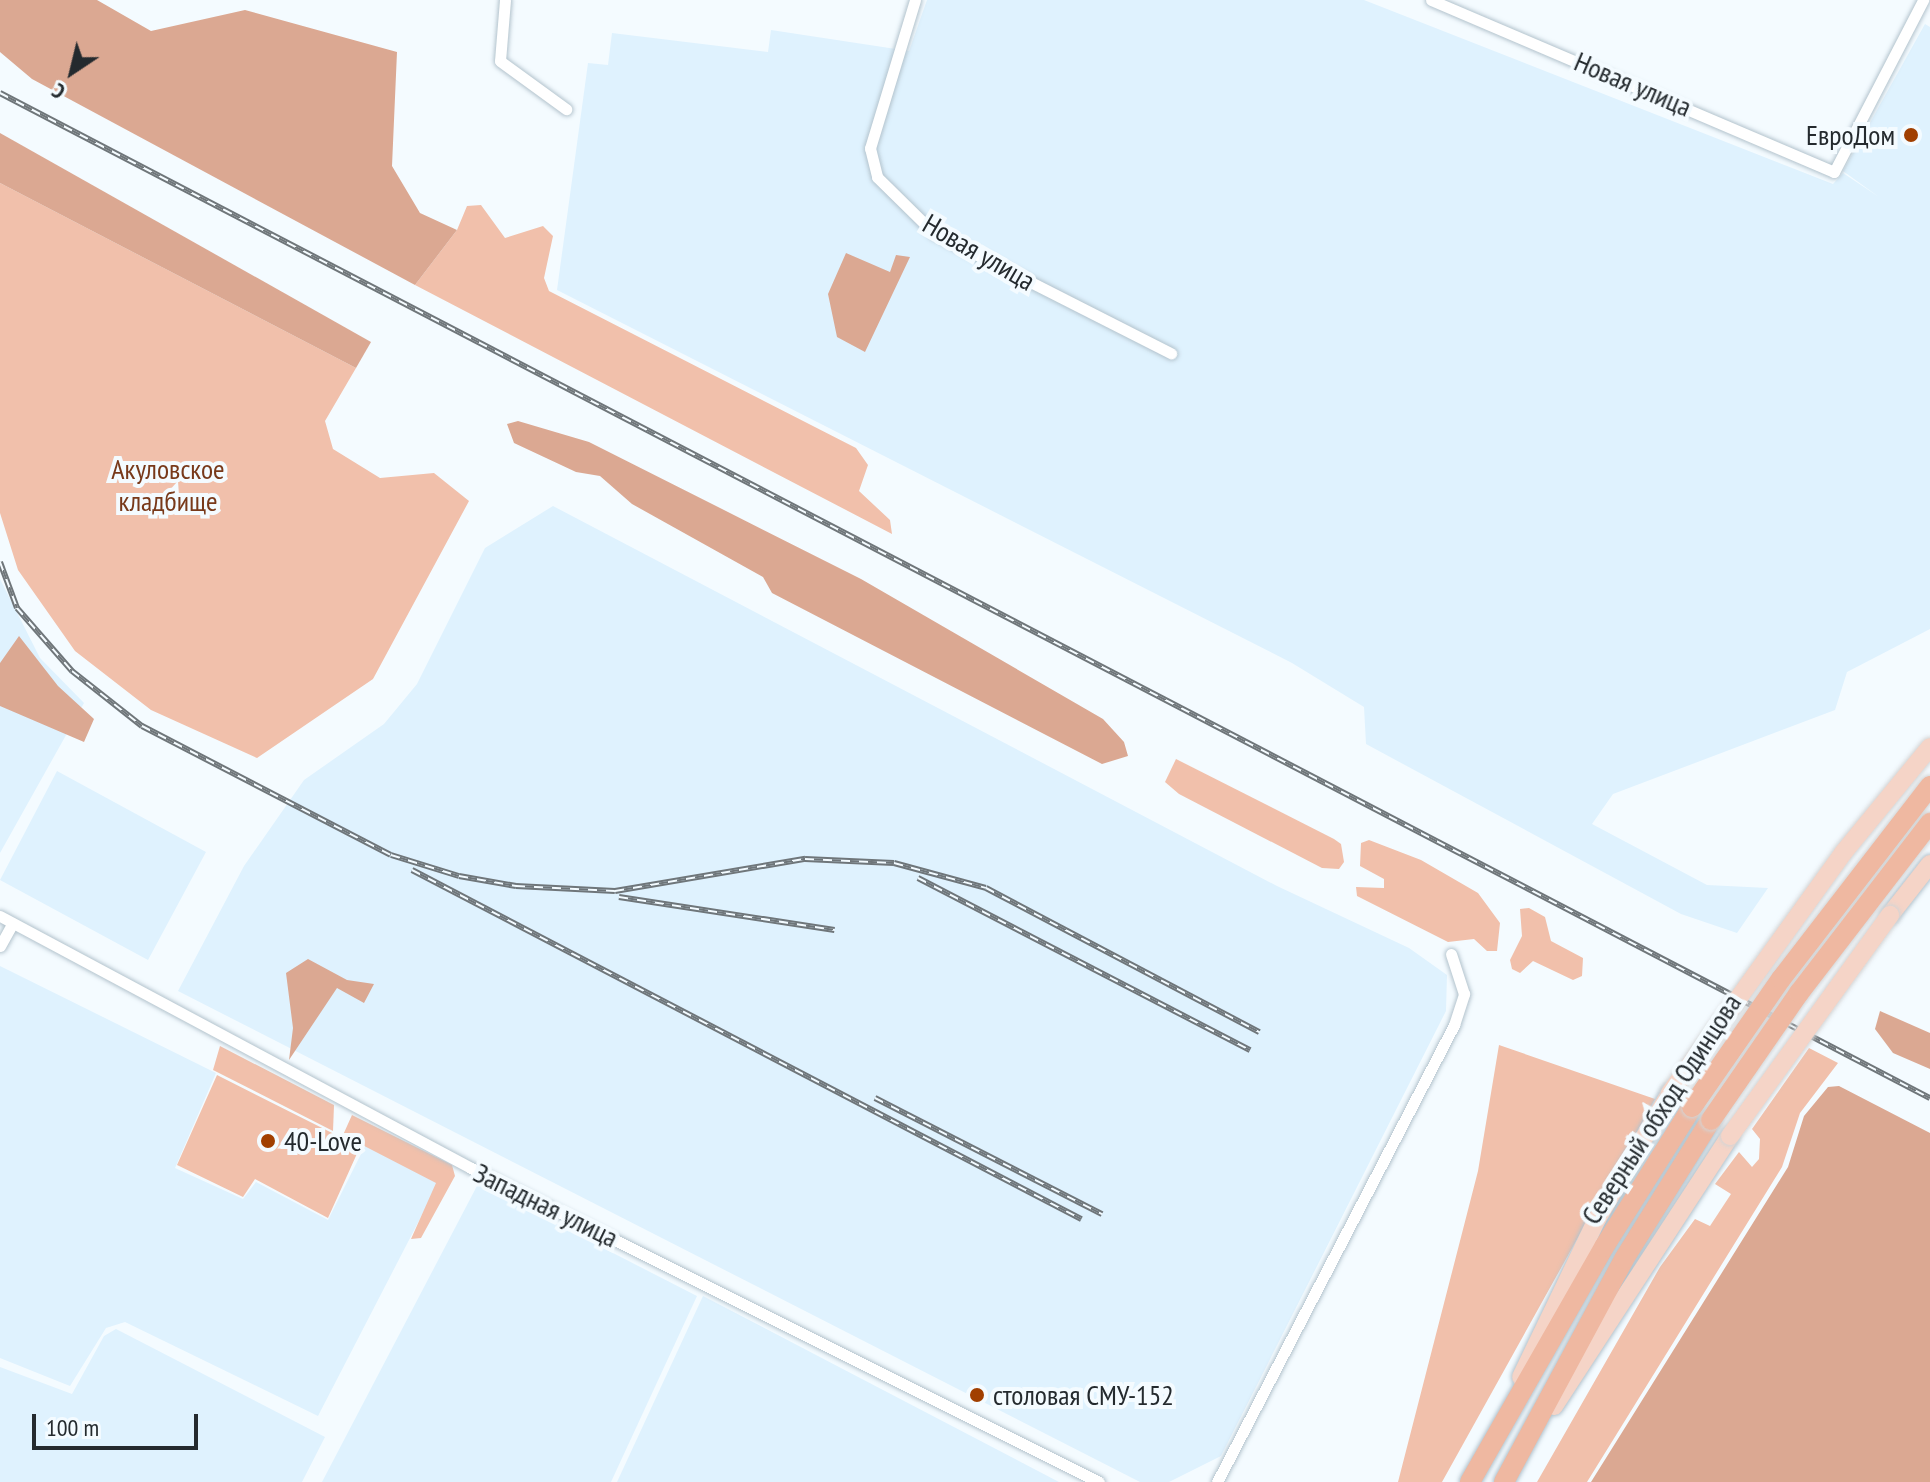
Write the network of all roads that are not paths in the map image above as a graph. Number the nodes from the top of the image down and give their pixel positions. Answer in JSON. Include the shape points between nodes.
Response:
{"nodes":[{"id":1,"x":505,"y":0,"type":"edge"},
{"id":2,"x":915,"y":0,"type":"edge"},
{"id":3,"x":1431,"y":0,"type":"edge"},
{"id":4,"x":1923,"y":0,"type":"edge"},
{"id":5,"x":566,"y":109,"type":"dead end"},
{"id":6,"x":1171,"y":353,"type":"dead end"},
{"id":7,"x":1930,"y":747,"type":"edge"},
{"id":8,"x":1930,"y":786,"type":"edge"},
{"id":9,"x":1930,"y":823,"type":"edge"},
{"id":10,"x":1930,"y":864,"type":"edge"},
{"id":11,"x":0,"y":916,"type":"edge"},
{"id":12,"x":13,"y":923,"type":"junction"},
{"id":13,"x":0,"y":946,"type":"edge"},
{"id":14,"x":1451,"y":954,"type":"dead end"},
{"id":15,"x":1482,"y":1460,"type":"junction"},
{"id":16,"x":1506,"y":1478,"type":"edge"},
{"id":17,"x":1099,"y":1482,"type":"edge"},
{"id":18,"x":1217,"y":1482,"type":"edge"},
{"id":19,"x":1470,"y":1482,"type":"edge"}],
"edges":[{"from":1,"to":5,"type":"street","via":[[500,61]]},
{"from":2,"to":6,"type":"street","name":"Новая улица","via":[[870,148],[877,177],[934,233]]},
{"from":3,"to":4,"type":"street","name":"Новая улица","via":[[1834,172]]},
{"from":7,"to":15,"type":"main road","bridge":true,"via":[[1834,865],[1670,1093],[1567,1276]]},
{"from":8,"to":15,"type":"highway","name":"Северный обход Одинцова","bridge":true,"via":[[1799,954],[1692,1107]]},
{"from":9,"to":16,"type":"highway","name":"Северный обход Одинцова","bridge":true,"via":[[1799,993],[1711,1120],[1624,1259]]},
{"from":10,"to":16,"type":"main road","bridge":true,"via":[[1730,1136]]},
{"from":11,"to":12,"type":"street","name":"Западная улица"},
{"from":12,"to":13,"type":"street"},
{"from":12,"to":17,"type":"street","name":"Западная улица","via":[[471,1168]]},
{"from":14,"to":18,"type":"street","via":[[1464,994],[1454,1025]]},
{"from":15,"to":19,"type":"highway","name":"Северный обход Одинцова"}]}
